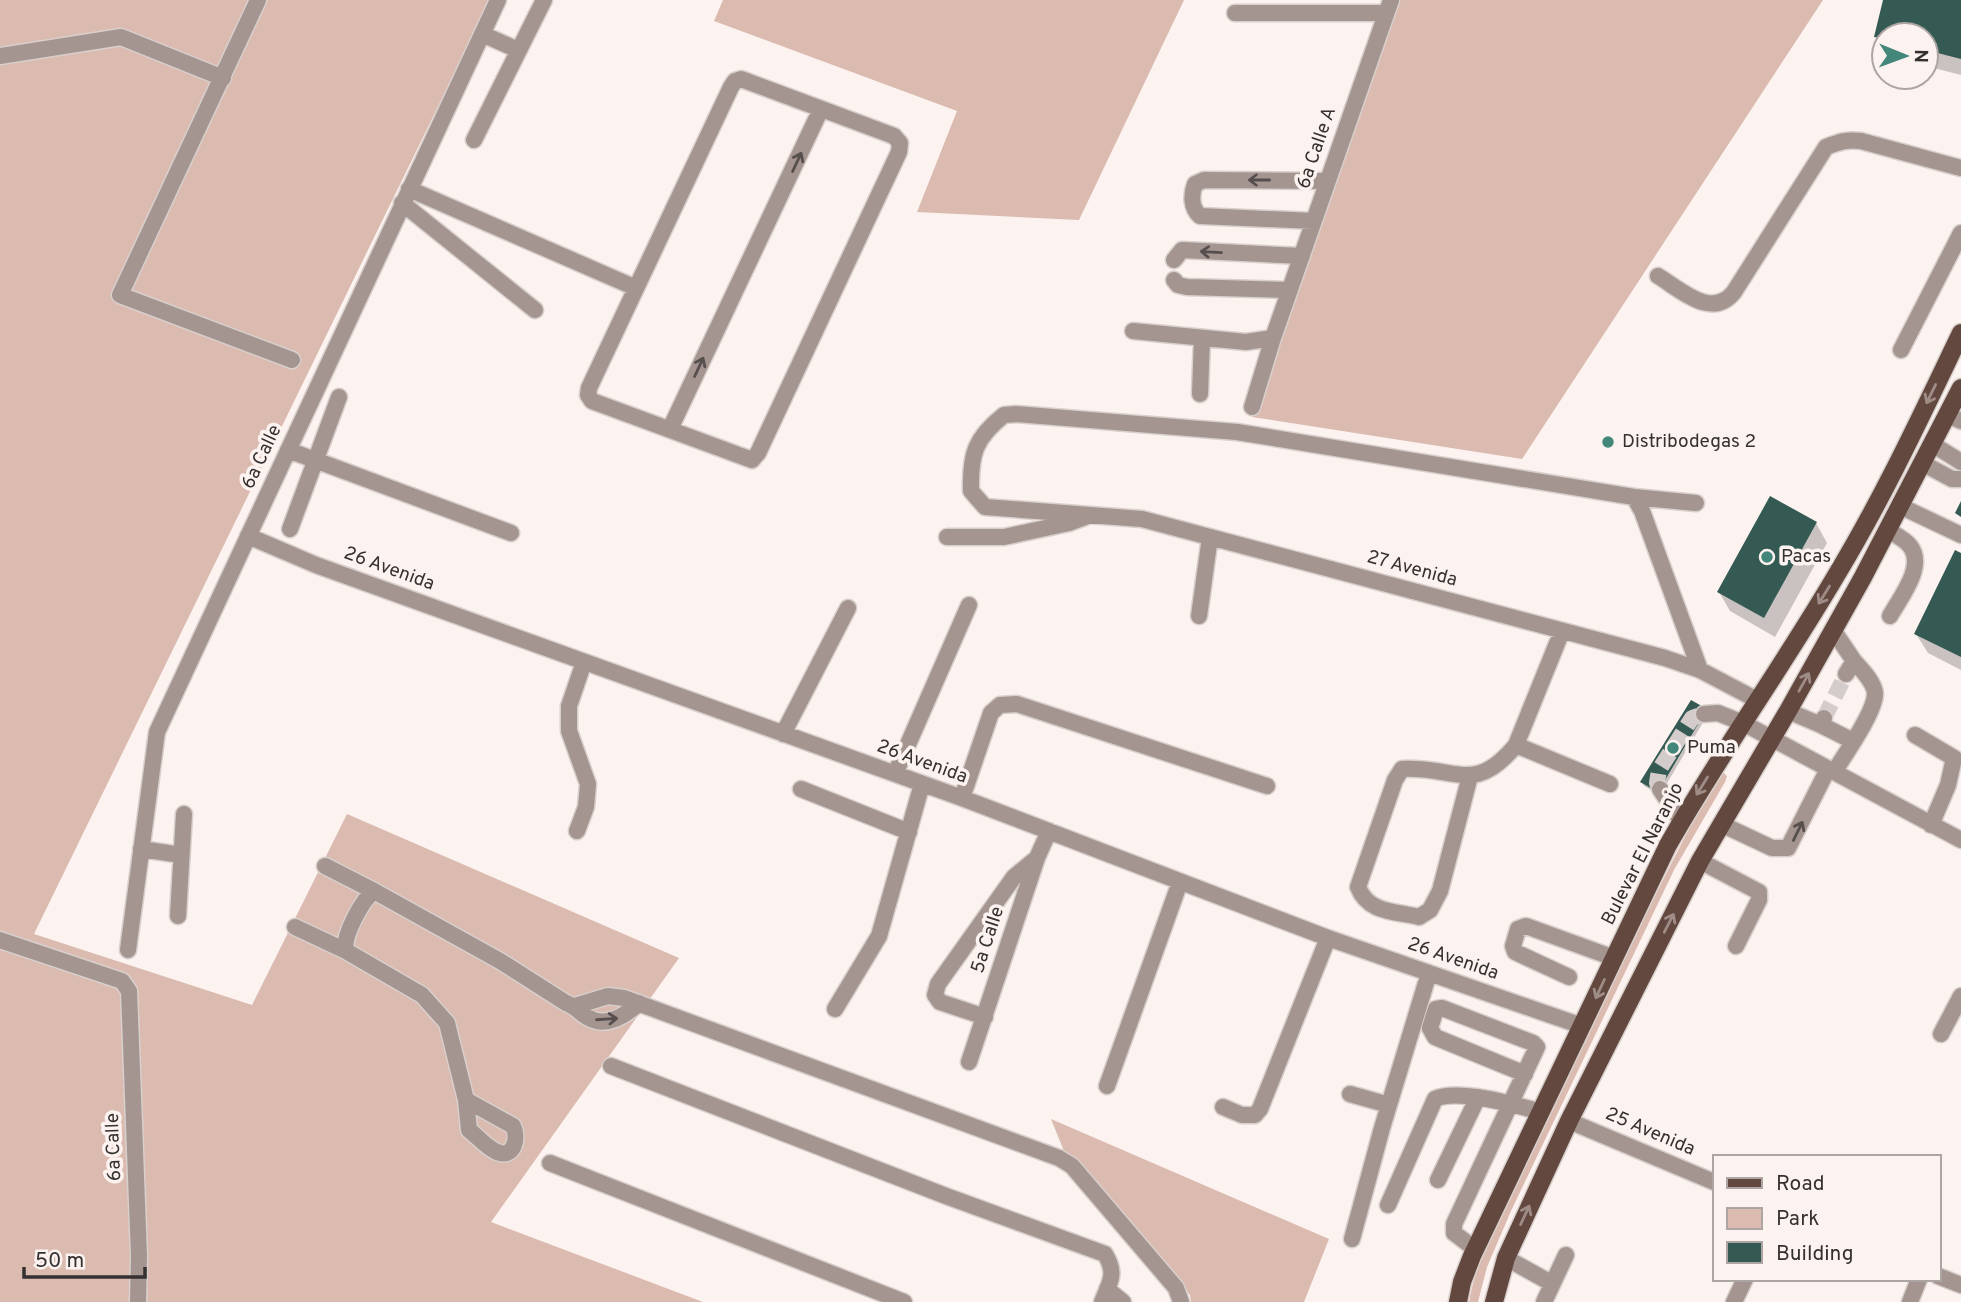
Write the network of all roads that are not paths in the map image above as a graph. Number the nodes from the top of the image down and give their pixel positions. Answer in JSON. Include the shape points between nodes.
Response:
{"nodes":[{"id":1,"x":258,"y":0,"type":"edge"},
{"id":2,"x":498,"y":0,"type":"edge"},
{"id":3,"x":544,"y":0,"type":"edge"},
{"id":4,"x":1389,"y":6,"type":"edge"},
{"id":5,"x":1235,"y":13,"type":"dead end"},
{"id":6,"x":482,"y":34,"type":"junction"},
{"id":7,"x":519,"y":50,"type":"junction"},
{"id":8,"x":0,"y":56,"type":"edge"},
{"id":9,"x":223,"y":78,"type":"junction"},
{"id":10,"x":821,"y":109,"type":"junction"},
{"id":11,"x":474,"y":140,"type":"dead end"},
{"id":12,"x":1961,"y":168,"type":"edge"},
{"id":13,"x":1327,"y":181,"type":"junction"},
{"id":14,"x":406,"y":196,"type":"junction"},
{"id":15,"x":1314,"y":221,"type":"junction"},
{"id":16,"x":1961,"y":233,"type":"edge"},
{"id":17,"x":1302,"y":256,"type":"junction"},
{"id":18,"x":1174,"y":260,"type":"dead end"},
{"id":19,"x":1658,"y":276,"type":"dead end"},
{"id":20,"x":1174,"y":280,"type":"dead end"},
{"id":21,"x":636,"y":288,"type":"junction"},
{"id":22,"x":1290,"y":290,"type":"junction"},
{"id":23,"x":535,"y":310,"type":"dead end"},
{"id":24,"x":1133,"y":331,"type":"dead end"},
{"id":25,"x":1961,"y":333,"type":"edge"},
{"id":26,"x":1202,"y":338,"type":"junction"},
{"id":27,"x":1273,"y":338,"type":"junction"},
{"id":28,"x":1901,"y":350,"type":"dead end"},
{"id":29,"x":292,"y":360,"type":"dead end"},
{"id":30,"x":1961,"y":388,"type":"edge"},
{"id":31,"x":1200,"y":394,"type":"dead end"},
{"id":32,"x":339,"y":397,"type":"dead end"},
{"id":33,"x":1252,"y":407,"type":"dead end"},
{"id":34,"x":1954,"y":418,"type":"edge"},
{"id":35,"x":670,"y":429,"type":"junction"},
{"id":36,"x":1932,"y":444,"type":"junction"},
{"id":37,"x":288,"y":450,"type":"junction"},
{"id":38,"x":315,"y":460,"type":"junction"},
{"id":39,"x":1961,"y":461,"type":"edge"},
{"id":40,"x":1922,"y":463,"type":"junction"},
{"id":41,"x":1961,"y":479,"type":"edge"},
{"id":42,"x":1634,"y":497,"type":"junction"},
{"id":43,"x":1696,"y":503,"type":"dead end"},
{"id":44,"x":1900,"y":506,"type":"junction"},
{"id":45,"x":1091,"y":515,"type":"junction"},
{"id":46,"x":290,"y":529,"type":"dead end"},
{"id":47,"x":1887,"y":530,"type":"junction"},
{"id":48,"x":511,"y":533,"type":"dead end"},
{"id":49,"x":1961,"y":535,"type":"edge"},
{"id":50,"x":248,"y":536,"type":"junction"},
{"id":51,"x":947,"y":537,"type":"dead end"},
{"id":52,"x":1210,"y":537,"type":"junction"},
{"id":53,"x":969,"y":605,"type":"dead end"},
{"id":54,"x":848,"y":608,"type":"dead end"},
{"id":55,"x":1199,"y":616,"type":"dead end"},
{"id":56,"x":1891,"y":616,"type":"dead end"},
{"id":57,"x":1833,"y":630,"type":"junction"},
{"id":58,"x":1562,"y":631,"type":"junction"},
{"id":59,"x":583,"y":662,"type":"junction"},
{"id":60,"x":1700,"y":670,"type":"junction"},
{"id":61,"x":1757,"y":700,"type":"junction"},
{"id":62,"x":1788,"y":711,"type":"junction"},
{"id":63,"x":1704,"y":714,"type":"dead end"},
{"id":64,"x":1744,"y":723,"type":"junction"},
{"id":65,"x":783,"y":734,"type":"junction"},
{"id":66,"x":1915,"y":735,"type":"dead end"},
{"id":67,"x":1771,"y":738,"type":"junction"},
{"id":68,"x":1853,"y":741,"type":"junction"},
{"id":69,"x":1516,"y":745,"type":"junction"},
{"id":70,"x":1831,"y":770,"type":"junction"},
{"id":71,"x":895,"y":774,"type":"junction"},
{"id":72,"x":1470,"y":776,"type":"junction"},
{"id":73,"x":922,"y":784,"type":"junction"},
{"id":74,"x":1610,"y":784,"type":"dead end"},
{"id":75,"x":1267,"y":786,"type":"dead end"},
{"id":76,"x":801,"y":789,"type":"dead end"},
{"id":77,"x":1660,"y":789,"type":"dead end"},
{"id":78,"x":962,"y":798,"type":"junction"},
{"id":79,"x":184,"y":814,"type":"dead end"},
{"id":80,"x":1681,"y":821,"type":"junction"},
{"id":81,"x":1721,"y":824,"type":"junction"},
{"id":82,"x":1931,"y":825,"type":"junction"},
{"id":83,"x":577,"y":831,"type":"dead end"},
{"id":84,"x":1049,"y":831,"type":"junction"},
{"id":85,"x":909,"y":832,"type":"junction"},
{"id":86,"x":1961,"y":841,"type":"edge"},
{"id":87,"x":141,"y":849,"type":"junction"},
{"id":88,"x":181,"y":855,"type":"junction"},
{"id":89,"x":1037,"y":858,"type":"junction"},
{"id":90,"x":1700,"y":861,"type":"junction"},
{"id":91,"x":325,"y":866,"type":"dead end"},
{"id":92,"x":1180,"y":882,"type":"junction"},
{"id":93,"x":374,"y":891,"type":"junction"},
{"id":94,"x":178,"y":916,"type":"dead end"},
{"id":95,"x":295,"y":927,"type":"dead end"},
{"id":96,"x":1328,"y":938,"type":"junction"},
{"id":97,"x":0,"y":940,"type":"edge"},
{"id":98,"x":1736,"y":946,"type":"dead end"},
{"id":99,"x":128,"y":950,"type":"dead end"},
{"id":100,"x":346,"y":951,"type":"junction"},
{"id":101,"x":1614,"y":958,"type":"junction"},
{"id":102,"x":1429,"y":973,"type":"junction"},
{"id":103,"x":1569,"y":977,"type":"dead end"},
{"id":104,"x":1961,"y":996,"type":"edge"},
{"id":105,"x":639,"y":1003,"type":"junction"},
{"id":106,"x":575,"y":1006,"type":"junction"},
{"id":107,"x":835,"y":1009,"type":"dead end"},
{"id":108,"x":1545,"y":1013,"type":"junction"},
{"id":109,"x":985,"y":1017,"type":"junction"},
{"id":110,"x":1582,"y":1026,"type":"junction"},
{"id":111,"x":1941,"y":1034,"type":"dead end"},
{"id":112,"x":1533,"y":1042,"type":"junction"},
{"id":113,"x":969,"y":1062,"type":"dead end"},
{"id":114,"x":611,"y":1066,"type":"dead end"},
{"id":115,"x":1525,"y":1074,"type":"junction"},
{"id":116,"x":1107,"y":1086,"type":"dead end"},
{"id":117,"x":1350,"y":1094,"type":"dead end"},
{"id":118,"x":1478,"y":1097,"type":"junction"},
{"id":119,"x":466,"y":1100,"type":"dead end"},
{"id":120,"x":1389,"y":1105,"type":"junction"},
{"id":121,"x":1509,"y":1105,"type":"junction"},
{"id":122,"x":1223,"y":1107,"type":"dead end"},
{"id":123,"x":1541,"y":1112,"type":"junction"},
{"id":124,"x":1569,"y":1121,"type":"junction"},
{"id":125,"x":550,"y":1163,"type":"dead end"},
{"id":126,"x":1438,"y":1180,"type":"dead end"},
{"id":127,"x":1713,"y":1182,"type":"edge"},
{"id":128,"x":1388,"y":1205,"type":"dead end"},
{"id":129,"x":1352,"y":1239,"type":"dead end"},
{"id":130,"x":1475,"y":1249,"type":"junction"},
{"id":131,"x":1566,"y":1255,"type":"dead end"},
{"id":132,"x":1506,"y":1258,"type":"junction"},
{"id":133,"x":1940,"y":1277,"type":"edge"},
{"id":134,"x":1744,"y":1281,"type":"edge"},
{"id":135,"x":1918,"y":1281,"type":"edge"},
{"id":136,"x":1551,"y":1283,"type":"junction"},
{"id":137,"x":1961,"y":1285,"type":"edge"},
{"id":138,"x":1104,"y":1296,"type":"edge"},
{"id":139,"x":138,"y":1302,"type":"edge"},
{"id":140,"x":904,"y":1302,"type":"edge"},
{"id":141,"x":1123,"y":1302,"type":"edge"},
{"id":142,"x":1181,"y":1302,"type":"edge"},
{"id":143,"x":1458,"y":1302,"type":"edge"},
{"id":144,"x":1494,"y":1302,"type":"edge"},
{"id":145,"x":1544,"y":1302,"type":"edge"},
{"id":146,"x":1734,"y":1302,"type":"edge"},
{"id":147,"x":1910,"y":1302,"type":"edge"}],
"edges":[{"from":1,"to":9,"type":"street"},
{"from":2,"to":6,"type":"street","name":"6a Calle"},
{"from":3,"to":7,"type":"street"},
{"from":4,"to":5,"type":"street"},
{"from":4,"to":13,"type":"street","name":"6a Calle A"},
{"from":6,"to":7,"type":"street"},
{"from":6,"to":14,"type":"street","name":"6a Calle"},
{"from":7,"to":11,"type":"street"},
{"from":8,"to":9,"type":"street","via":[[121,37]]},
{"from":9,"to":29,"type":"street","via":[[120,295]]},
{"from":10,"to":21,"type":"street","via":[[741,79],[735,81]]},
{"from":35,"to":10,"type":"street","one_way":true},
{"from":10,"to":35,"type":"street","via":[[894,136],[900,143],[899,152],[764,440],[752,460]]},
{"from":12,"to":19,"type":"street","via":[[1861,141],[1836,143],[1826,147],[1724,302],[1706,305]]},
{"from":13,"to":15,"type":"street","name":"6a Calle A"},
{"from":13,"to":15,"type":"street","one_way":true,"via":[[1204,180],[1193,188],[1193,207],[1200,216]]},
{"from":14,"to":21,"type":"street"},
{"from":14,"to":23,"type":"street"},
{"from":14,"to":37,"type":"street","name":"6a Calle"},
{"from":15,"to":17,"type":"street","name":"6a Calle A"},
{"from":16,"to":28,"type":"street"},
{"from":17,"to":18,"type":"street","one_way":true,"via":[[1182,250]]},
{"from":17,"to":22,"type":"street","name":"6a Calle A"},
{"from":20,"to":22,"type":"street","via":[[1187,287]]},
{"from":21,"to":35,"type":"street","via":[[588,395],[592,401]]},
{"from":22,"to":27,"type":"street","name":"6a Calle A"},
{"from":24,"to":26,"type":"street"},
{"from":25,"to":61,"type":"main road","name":"Bulevar El Naranjo","one_way":true,"via":[[1887,485]]},
{"from":26,"to":27,"type":"street","via":[[1246,342]]},
{"from":26,"to":31,"type":"street"},
{"from":27,"to":33,"type":"street","name":"6a Calle A"},
{"from":30,"to":34,"type":"main road"},
{"from":32,"to":38,"type":"street"},
{"from":34,"to":36,"type":"main road"},
{"from":36,"to":39,"type":"street"},
{"from":36,"to":40,"type":"main road"},
{"from":37,"to":38,"type":"street"},
{"from":37,"to":50,"type":"street","name":"6a Calle"},
{"from":38,"to":46,"type":"street"},
{"from":38,"to":48,"type":"street"},
{"from":40,"to":41,"type":"street"},
{"from":40,"to":44,"type":"main road"},
{"from":42,"to":43,"type":"street"},
{"from":42,"to":45,"type":"street","name":"27 Avenida","via":[[1237,432],[1004,415],[981,435],[971,468],[971,491],[985,507]]},
{"from":42,"to":60,"type":"street"},
{"from":44,"to":47,"type":"main road"},
{"from":44,"to":49,"type":"street"},
{"from":45,"to":51,"type":"street","via":[[1004,537]]},
{"from":45,"to":52,"type":"street","name":"27 Avenida","via":[[1142,519]]},
{"from":47,"to":56,"type":"street","via":[[1910,546],[1916,563]]},
{"from":47,"to":57,"type":"main road"},
{"from":50,"to":59,"type":"street","name":"26 Avenida"},
{"from":50,"to":87,"type":"street","name":"6a Calle","via":[[157,732]]},
{"from":52,"to":55,"type":"street"},
{"from":52,"to":58,"type":"street","name":"27 Avenida"},
{"from":53,"to":71,"type":"street"},
{"from":54,"to":65,"type":"street"},
{"from":62,"to":57,"type":"main road","one_way":true},
{"from":57,"to":68,"type":"street","via":[[1850,668],[1867,675],[1875,692]]},
{"from":58,"to":60,"type":"street","name":"27 Avenida"},
{"from":58,"to":69,"type":"street"},
{"from":59,"to":65,"type":"street","name":"26 Avenida"},
{"from":59,"to":83,"type":"street","via":[[569,706],[569,731],[588,783]]},
{"from":60,"to":61,"type":"street","name":"27 Avenida"},
{"from":61,"to":64,"type":"main road","name":"Bulevar El Naranjo"},
{"from":62,"to":67,"type":"main road"},
{"from":62,"to":68,"type":"street","via":[[1823,722]]},
{"from":63,"to":64,"type":"street","via":[[1718,713]]},
{"from":64,"to":67,"type":"street"},
{"from":64,"to":80,"type":"main road","name":"Bulevar El Naranjo","one_way":true},
{"from":65,"to":71,"type":"street","name":"26 Avenida"},
{"from":66,"to":82,"type":"street","via":[[1954,758]]},
{"from":67,"to":70,"type":"street"},
{"from":67,"to":81,"type":"main road"},
{"from":68,"to":70,"type":"street"},
{"from":69,"to":72,"type":"street","via":[[1488,772]]},
{"from":69,"to":74,"type":"street"},
{"from":81,"to":70,"type":"street","one_way":true,"via":[[1772,848],[1788,848]]},
{"from":70,"to":82,"type":"street"},
{"from":71,"to":73,"type":"street","name":"26 Avenida"},
{"from":72,"to":72,"type":"street","via":[[1402,768],[1358,887],[1363,900],[1419,917],[1430,909],[1440,891]]},
{"from":73,"to":78,"type":"street","name":"26 Avenida"},
{"from":73,"to":85,"type":"street"},
{"from":75,"to":78,"type":"street","via":[[1017,704],[1000,705],[991,713]]},
{"from":76,"to":85,"type":"street"},
{"from":77,"to":80,"type":"street"},
{"from":78,"to":84,"type":"street","name":"26 Avenida"},
{"from":79,"to":88,"type":"street"},
{"from":80,"to":101,"type":"main road","name":"Bulevar El Naranjo"},
{"from":81,"to":90,"type":"main road"},
{"from":82,"to":86,"type":"street"},
{"from":84,"to":89,"type":"street","name":"5a Calle"},
{"from":84,"to":92,"type":"street","name":"26 Avenida"},
{"from":85,"to":107,"type":"street","via":[[879,936]]},
{"from":87,"to":88,"type":"street"},
{"from":87,"to":99,"type":"street","name":"6a Calle"},
{"from":88,"to":94,"type":"street"},
{"from":89,"to":109,"type":"street","name":"5a Calle"},
{"from":89,"to":109,"type":"street","via":[[1014,877],[938,984],[935,995],[940,1002]]},
{"from":90,"to":98,"type":"street","via":[[1759,892]]},
{"from":124,"to":90,"type":"main road","one_way":true},
{"from":91,"to":93,"type":"street"},
{"from":92,"to":96,"type":"street","name":"26 Avenida"},
{"from":92,"to":116,"type":"street"},
{"from":93,"to":100,"type":"street","via":[[347,935]]},
{"from":93,"to":106,"type":"street"},
{"from":95,"to":100,"type":"street"},
{"from":96,"to":102,"type":"street","name":"26 Avenida"},
{"from":96,"to":122,"type":"street","via":[[1260,1109],[1255,1115],[1242,1115]]},
{"from":97,"to":139,"type":"street","name":"6a Calle","via":[[122,981],[129,990]]},
{"from":100,"to":119,"type":"street","via":[[422,995],[435,1008],[447,1023]]},
{"from":101,"to":103,"type":"street","via":[[1527,926],[1518,929],[1515,952]]},
{"from":101,"to":110,"type":"main road","name":"Bulevar El Naranjo","one_way":true},
{"from":102,"to":108,"type":"street","name":"26 Avenida"},
{"from":102,"to":120,"type":"street"},
{"from":104,"to":111,"type":"street"},
{"from":105,"to":106,"type":"street","via":[[608,996]]},
{"from":106,"to":105,"type":"street","one_way":true,"via":[[601,1022],[615,1020]]},
{"from":105,"to":142,"type":"street","via":[[1059,1158],[1072,1166],[1176,1287]]},
{"from":108,"to":110,"type":"street","name":"26 Avenida"},
{"from":108,"to":112,"type":"street"},
{"from":109,"to":113,"type":"street","name":"5a Calle"},
{"from":110,"to":123,"type":"main road","name":"Bulevar El Naranjo"},
{"from":112,"to":115,"type":"street","via":[[1537,1047]]},
{"from":112,"to":115,"type":"street","via":[[1442,1007],[1436,1010],[1430,1028],[1435,1037]]},
{"from":114,"to":138,"type":"street","via":[[1105,1254],[1112,1277]]},
{"from":115,"to":121,"type":"street"},
{"from":117,"to":120,"type":"street"},
{"from":118,"to":121,"type":"street"},
{"from":118,"to":126,"type":"street"},
{"from":118,"to":128,"type":"street","via":[[1444,1094],[1435,1099]]},
{"from":120,"to":129,"type":"street"},
{"from":121,"to":123,"type":"street"},
{"from":121,"to":130,"type":"street","via":[[1454,1224],[1454,1233]]},
{"from":123,"to":130,"type":"main road","name":"Bulevar El Naranjo"},
{"from":124,"to":127,"type":"street","name":"25 Avenida"},
{"from":132,"to":124,"type":"main road","one_way":true},
{"from":125,"to":140,"type":"street"},
{"from":130,"to":143,"type":"main road","name":"Bulevar El Naranjo"},
{"from":131,"to":136,"type":"street"},
{"from":132,"to":136,"type":"street"},
{"from":132,"to":144,"type":"main road"},
{"from":133,"to":137,"type":"street"},
{"from":134,"to":146,"type":"street"},
{"from":135,"to":147,"type":"street"},
{"from":136,"to":145,"type":"street"},
{"from":138,"to":141,"type":"street"}]}
